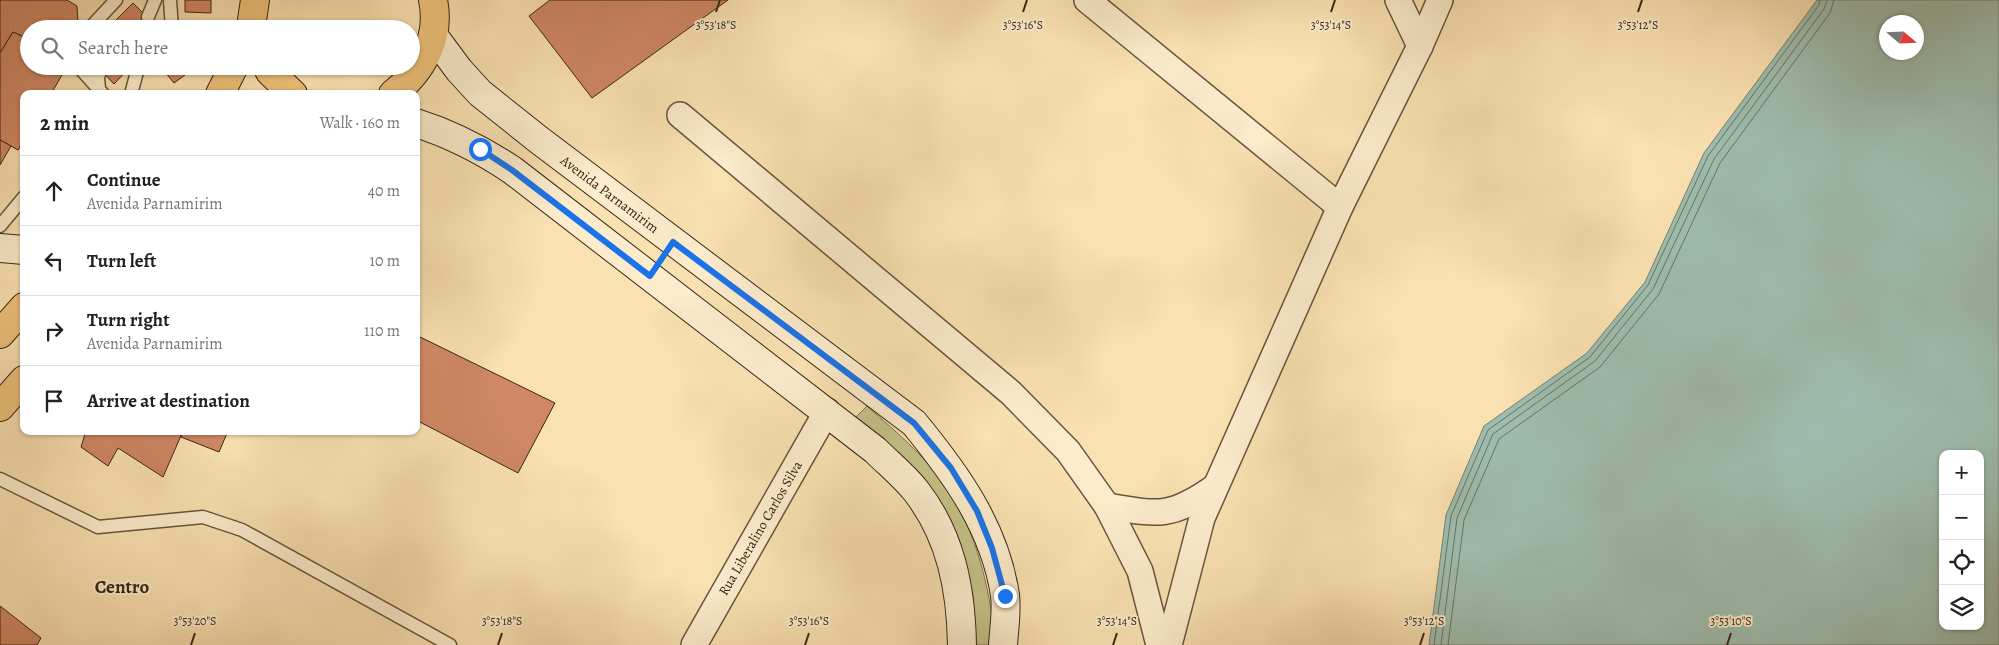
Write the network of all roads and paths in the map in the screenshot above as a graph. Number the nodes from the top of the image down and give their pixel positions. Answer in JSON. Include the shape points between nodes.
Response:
{"nodes":[{"id":1,"x":116,"y":0,"type":"edge"},
{"id":2,"x":155,"y":0,"type":"edge"},
{"id":3,"x":170,"y":0,"type":"edge"},
{"id":4,"x":433,"y":0,"type":"edge"},
{"id":5,"x":1087,"y":0,"type":"edge"},
{"id":6,"x":1398,"y":0,"type":"edge"},
{"id":7,"x":1440,"y":0,"type":"edge"},
{"id":8,"x":148,"y":18,"type":"dead end"},
{"id":9,"x":97,"y":20,"type":"edge"},
{"id":10,"x":171,"y":20,"type":"edge"},
{"id":11,"x":434,"y":35,"type":"junction"},
{"id":12,"x":1420,"y":46,"type":"junction"},
{"id":13,"x":420,"y":67,"type":"edge"},
{"id":14,"x":86,"y":75,"type":"edge"},
{"id":15,"x":99,"y":75,"type":"edge"},
{"id":16,"x":135,"y":75,"type":"edge"},
{"id":17,"x":230,"y":75,"type":"edge"},
{"id":18,"x":273,"y":75,"type":"edge"},
{"id":19,"x":414,"y":75,"type":"edge"},
{"id":20,"x":99,"y":90,"type":"edge"},
{"id":21,"x":101,"y":90,"type":"edge"},
{"id":22,"x":132,"y":90,"type":"edge"},
{"id":23,"x":222,"y":90,"type":"edge"},
{"id":24,"x":289,"y":90,"type":"edge"},
{"id":25,"x":398,"y":90,"type":"edge"},
{"id":26,"x":680,"y":115,"type":"dead end"},
{"id":27,"x":420,"y":124,"type":"edge"},
{"id":28,"x":20,"y":202,"type":"edge"},
{"id":29,"x":1340,"y":207,"type":"junction"},
{"id":30,"x":0,"y":226,"type":"edge"},
{"id":31,"x":673,"y":242,"type":"junction"},
{"id":32,"x":0,"y":248,"type":"edge"},
{"id":33,"x":20,"y":250,"type":"edge"},
{"id":34,"x":650,"y":276,"type":"junction"},
{"id":35,"x":20,"y":311,"type":"edge"},
{"id":36,"x":1,"y":331,"type":"edge"},
{"id":37,"x":20,"y":384,"type":"edge"},
{"id":38,"x":0,"y":407,"type":"edge"},
{"id":39,"x":827,"y":411,"type":"junction"},
{"id":40,"x":0,"y":479,"type":"edge"},
{"id":41,"x":1215,"y":487,"type":"junction"},
{"id":42,"x":1107,"y":506,"type":"junction"},
{"id":43,"x":450,"y":645,"type":"edge"},
{"id":44,"x":694,"y":645,"type":"edge"},
{"id":45,"x":962,"y":645,"type":"edge"},
{"id":46,"x":1003,"y":645,"type":"edge"},
{"id":47,"x":1159,"y":645,"type":"edge"},
{"id":48,"x":1169,"y":645,"type":"edge"}],
"edges":[{"from":1,"to":9,"type":"lane"},
{"from":2,"to":8,"type":"lane"},
{"from":3,"to":10,"type":"lane"},
{"from":4,"to":11,"type":"main road"},
{"from":5,"to":29,"type":"street"},
{"from":6,"to":12,"type":"street"},
{"from":7,"to":12,"type":"street"},
{"from":11,"to":13,"type":"main road"},
{"from":11,"to":31,"type":"street","name":"Avenida Parnamirim","via":[[480,93]]},
{"from":12,"to":29,"type":"street"},
{"from":14,"to":20,"type":"lane"},
{"from":15,"to":21,"type":"lane"},
{"from":16,"to":22,"type":"lane"},
{"from":17,"to":23,"type":"main road"},
{"from":18,"to":24,"type":"main road"},
{"from":19,"to":25,"type":"main road"},
{"from":26,"to":42,"type":"street","via":[[1011,394],[1068,451]]},
{"from":27,"to":34,"type":"street","via":[[480,149],[512,170]]},
{"from":28,"to":30,"type":"lane"},
{"from":29,"to":41,"type":"street"},
{"from":31,"to":34,"type":"street"},
{"from":31,"to":46,"type":"street","name":"Avenida Parnamirim","via":[[914,423],[951,468],[977,511],[992,548],[1005,596]]},
{"from":32,"to":33,"type":"street"},
{"from":34,"to":39,"type":"street"},
{"from":35,"to":36,"type":"main road"},
{"from":37,"to":38,"type":"main road"},
{"from":39,"to":44,"type":"street","name":"Rua Liberalino Carlos Silva"},
{"from":39,"to":45,"type":"street","via":[[875,450],[916,491],[947,542],[961,604]]},
{"from":40,"to":43,"type":"lane","via":[[98,527],[203,517],[242,530]]},
{"from":41,"to":42,"type":"street","via":[[1190,504],[1166,512],[1144,513]]},
{"from":41,"to":48,"type":"street","via":[[1202,518]]},
{"from":42,"to":47,"type":"street","via":[[1140,571]]}]}
